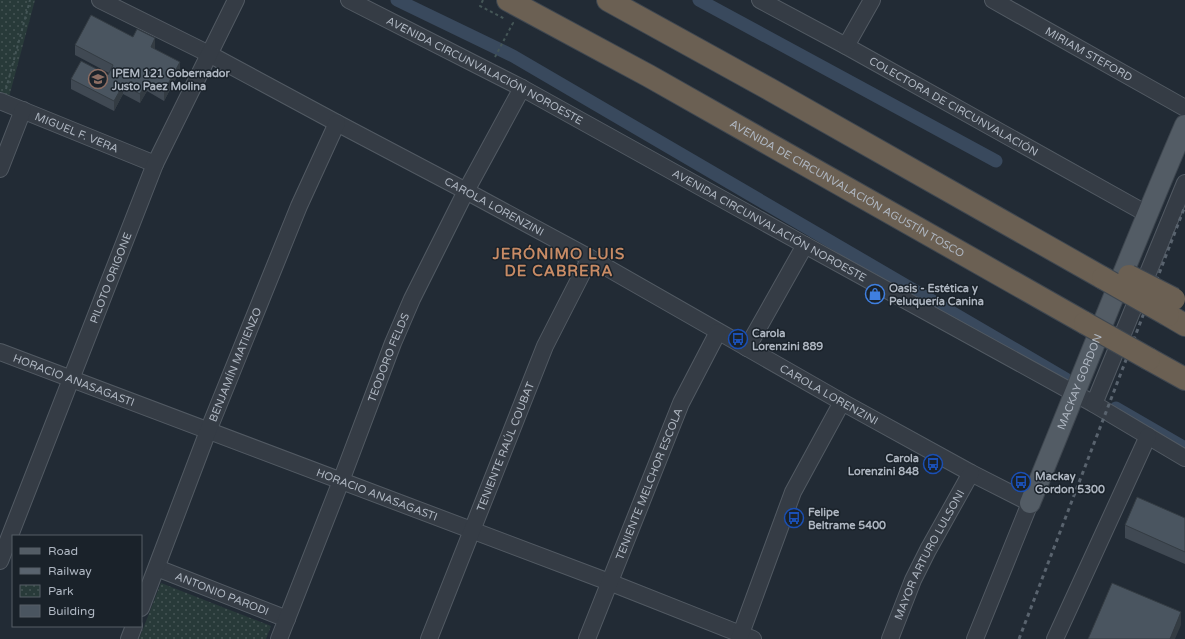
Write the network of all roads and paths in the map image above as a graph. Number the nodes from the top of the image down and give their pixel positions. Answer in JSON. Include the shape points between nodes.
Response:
{"nodes":[{"id":1,"x":30,"y":0,"type":"edge"},
{"id":2,"x":100,"y":0,"type":"edge"},
{"id":3,"x":236,"y":0,"type":"edge"},
{"id":4,"x":349,"y":0,"type":"edge"},
{"id":5,"x":483,"y":0,"type":"edge"},
{"id":6,"x":508,"y":0,"type":"edge"},
{"id":7,"x":608,"y":0,"type":"edge"},
{"id":8,"x":760,"y":0,"type":"edge"},
{"id":9,"x":872,"y":0,"type":"edge"},
{"id":10,"x":993,"y":0,"type":"edge"},
{"id":11,"x":846,"y":46,"type":"junction"},
{"id":12,"x":209,"y":54,"type":"junction"},
{"id":13,"x":501,"y":61,"type":"dead end"},
{"id":14,"x":522,"y":88,"type":"junction"},
{"id":15,"x":1,"y":101,"type":"edge"},
{"id":16,"x":1185,"y":108,"type":"edge"},
{"id":17,"x":23,"y":110,"type":"junction"},
{"id":18,"x":337,"y":124,"type":"junction"},
{"id":19,"x":1185,"y":125,"type":"edge"},
{"id":20,"x":155,"y":164,"type":"junction"},
{"id":21,"x":0,"y":169,"type":"edge"},
{"id":22,"x":1185,"y":183,"type":"edge"},
{"id":23,"x":466,"y":191,"type":"junction"},
{"id":24,"x":1147,"y":214,"type":"junction"},
{"id":25,"x":805,"y":245,"type":"junction"},
{"id":26,"x":590,"y":258,"type":"junction"},
{"id":27,"x":1178,"y":311,"type":"edge"},
{"id":28,"x":718,"y":332,"type":"junction"},
{"id":29,"x":747,"y":348,"type":"junction"},
{"id":30,"x":0,"y":352,"type":"edge"},
{"id":31,"x":70,"y":379,"type":"junction"},
{"id":32,"x":1185,"y":379,"type":"edge"},
{"id":33,"x":1075,"y":394,"type":"junction"},
{"id":34,"x":842,"y":402,"type":"junction"},
{"id":35,"x":1094,"y":404,"type":"junction"},
{"id":36,"x":208,"y":431,"type":"junction"},
{"id":37,"x":1148,"y":436,"type":"junction"},
{"id":38,"x":1185,"y":458,"type":"edge"},
{"id":39,"x":971,"y":473,"type":"junction"},
{"id":40,"x":341,"y":481,"type":"junction"},
{"id":41,"x":1030,"y":503,"type":"junction"},
{"id":42,"x":472,"y":530,"type":"junction"},
{"id":43,"x":0,"y":561,"type":"edge"},
{"id":44,"x":157,"y":568,"type":"junction"},
{"id":45,"x":609,"y":582,"type":"junction"},
{"id":46,"x":142,"y":606,"type":"edge"},
{"id":47,"x":287,"y":619,"type":"junction"},
{"id":48,"x":134,"y":627,"type":"edge"},
{"id":49,"x":744,"y":637,"type":"edge"},
{"id":50,"x":129,"y":639,"type":"edge"},
{"id":51,"x":279,"y":639,"type":"edge"},
{"id":52,"x":429,"y":639,"type":"edge"},
{"id":53,"x":587,"y":639,"type":"edge"},
{"id":54,"x":890,"y":639,"type":"edge"},
{"id":55,"x":975,"y":639,"type":"edge"},
{"id":56,"x":1055,"y":639,"type":"edge"}],
"edges":[{"from":1,"to":15,"type":"path"},
{"from":2,"to":12,"type":"street","name":"CAROLA LORENZINI"},
{"from":3,"to":12,"type":"street","name":"PILOTO ORIGONE"},
{"from":4,"to":14,"type":"street","name":"AVENIDA CIRCUNVALACIÓN NOROESTE"},
{"from":5,"to":13,"type":"path","via":[[480,6],[513,23],[494,57]]},
{"from":6,"to":32,"type":"highway","name":"AVENIDA DE CIRCUNVALACIÓN AGUSTÍN TOSCO","bridge":true,"via":[[649,76]]},
{"from":7,"to":27,"type":"highway","bridge":true,"via":[[913,171]]},
{"from":8,"to":11,"type":"street","name":"COLECTORA DE CIRCUNVALACIÓN"},
{"from":9,"to":11,"type":"street"},
{"from":10,"to":16,"type":"street","name":"MIRIAM STEFORD"},
{"from":11,"to":24,"type":"street","name":"COLECTORA DE CIRCUNVALACIÓN"},
{"from":12,"to":18,"type":"street","name":"CAROLA LORENZINI"},
{"from":12,"to":20,"type":"street","name":"PILOTO ORIGONE"},
{"from":14,"to":23,"type":"street","name":"TEODORO FELDS"},
{"from":14,"to":25,"type":"street","name":"AVENIDA CIRCUNVALACIÓN NOROESTE"},
{"from":15,"to":17,"type":"street","name":"MIGUEL F. VERA"},
{"from":17,"to":20,"type":"street","name":"MIGUEL F. VERA"},
{"from":17,"to":21,"type":"street"},
{"from":18,"to":23,"type":"street","name":"CAROLA LORENZINI"},
{"from":18,"to":36,"type":"street","name":"BENJAMÍN MATIENZO","via":[[299,206]]},
{"from":19,"to":24,"type":"main road","name":"MACKAY GORDON"},
{"from":20,"to":31,"type":"street","name":"PILOTO ORIGONE"},
{"from":22,"to":35,"type":"street"},
{"from":23,"to":26,"type":"street","name":"CAROLA LORENZINI"},
{"from":23,"to":40,"type":"street","name":"TEODORO FELDS","via":[[390,350]]},
{"from":24,"to":33,"type":"main road","name":"MACKAY GORDON"},
{"from":25,"to":29,"type":"street"},
{"from":25,"to":33,"type":"street","name":"AVENIDA CIRCUNVALACIÓN NOROESTE"},
{"from":26,"to":28,"type":"street","name":"CAROLA LORENZINI"},
{"from":26,"to":42,"type":"street","name":"TENIENTE RAÚL COUBAT","via":[[545,346]]},
{"from":28,"to":29,"type":"street","name":"CAROLA LORENZINI"},
{"from":28,"to":45,"type":"street","name":"TENIENTE MELCHOR ESCOLA","via":[[681,403]]},
{"from":29,"to":34,"type":"street","name":"CAROLA LORENZINI"},
{"from":30,"to":31,"type":"street","name":"HORACIO ANASAGASTI"},
{"from":31,"to":36,"type":"street","name":"HORACIO ANASAGASTI"},
{"from":31,"to":43,"type":"street","name":"PILOTO ORIGONE"},
{"from":33,"to":35,"type":"street","name":"AVENIDA CIRCUNVALACIÓN NOROESTE"},
{"from":33,"to":41,"type":"main road","name":"MACKAY GORDON"},
{"from":34,"to":39,"type":"street","name":"CAROLA LORENZINI"},
{"from":34,"to":49,"type":"street","via":[[793,492]]},
{"from":35,"to":37,"type":"street","name":"AVENIDA CIRCUNVALACIÓN NOROESTE"},
{"from":36,"to":40,"type":"street","name":"HORACIO ANASAGASTI"},
{"from":36,"to":44,"type":"street","name":"BENJAMÍN MATIENZO"},
{"from":37,"to":38,"type":"street","name":"AVENIDA CIRCUNVALACIÓN NOROESTE"},
{"from":37,"to":56,"type":"street"},
{"from":39,"to":41,"type":"street","name":"CAROLA LORENZINI"},
{"from":39,"to":54,"type":"street","name":"MAYOR ARTURO LULSONI","via":[[913,580]]},
{"from":40,"to":42,"type":"street","name":"HORACIO ANASAGASTI"},
{"from":40,"to":47,"type":"street","name":"TEODORO FELDS"},
{"from":41,"to":55,"type":"street","name":"MACKAY GORDON"},
{"from":42,"to":45,"type":"street","name":"HORACIO ANASAGASTI"},
{"from":42,"to":52,"type":"street","name":"TENIENTE RAÚL COUBAT"},
{"from":44,"to":46,"type":"street","name":"BENJAMÍN MATIENZO"},
{"from":44,"to":47,"type":"street","name":"ANTONIO PARODI"},
{"from":45,"to":49,"type":"street","name":"HORACIO ANASAGASTI"},
{"from":45,"to":53,"type":"street","name":"TENIENTE MELCHOR ESCOLA"},
{"from":47,"to":51,"type":"street","name":"TEODORO FELDS"},
{"from":48,"to":50,"type":"street"}]}
